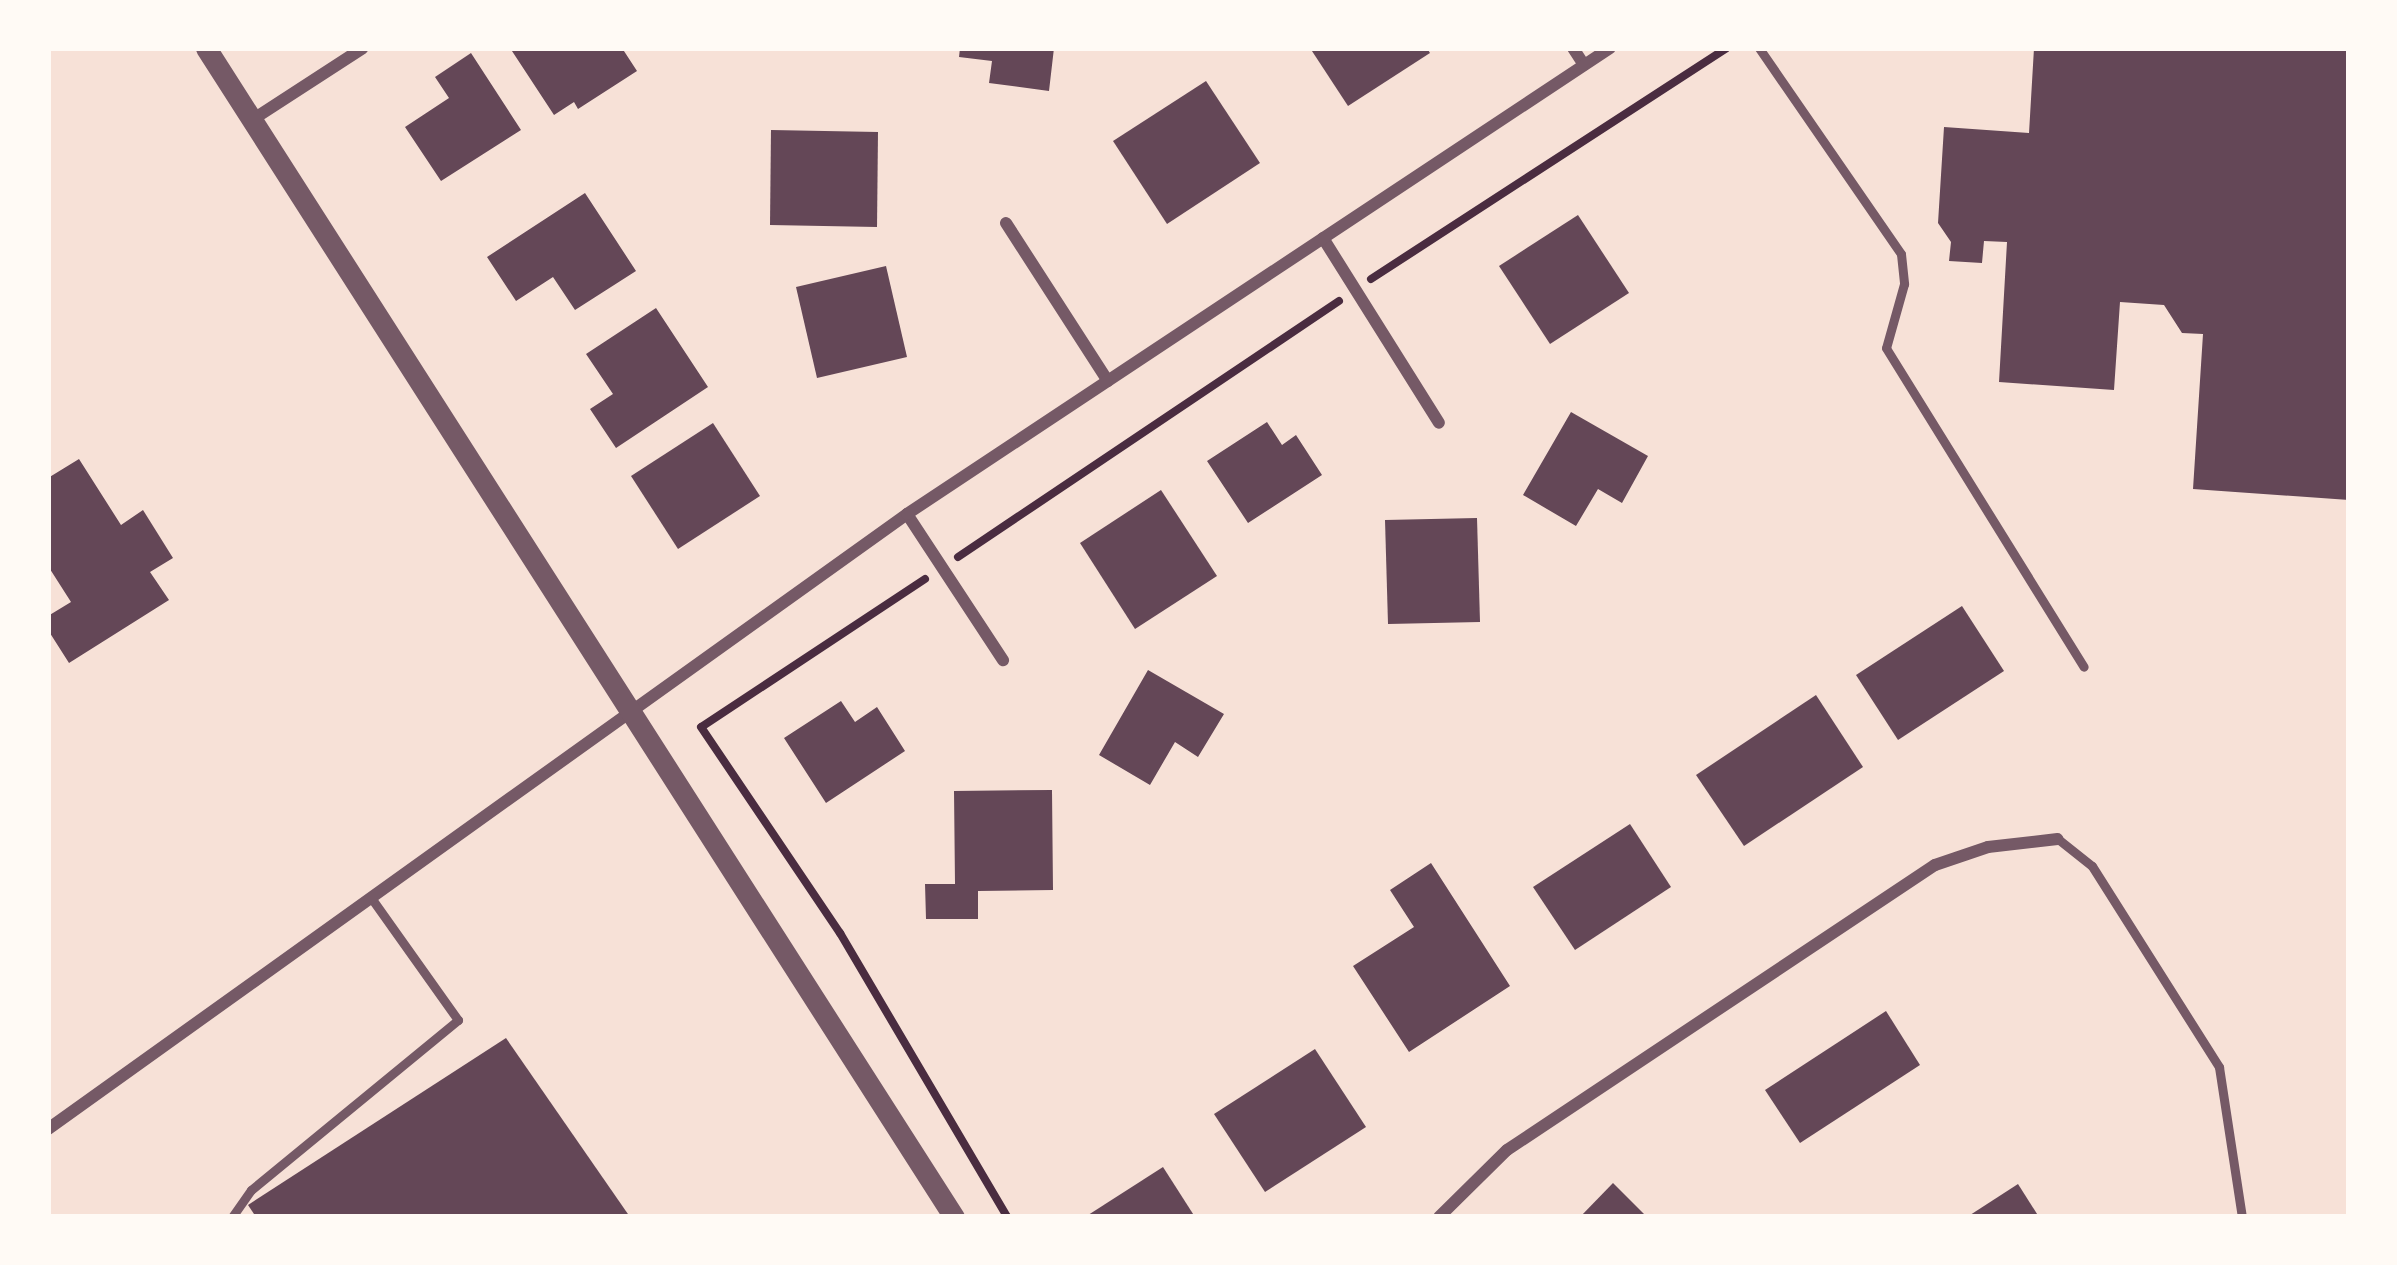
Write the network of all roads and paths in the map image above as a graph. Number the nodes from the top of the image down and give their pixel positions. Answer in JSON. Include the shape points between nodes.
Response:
{"nodes":[{"id":1,"x":206,"y":48,"type":"edge"},
{"id":2,"x":362,"y":48,"type":"edge"},
{"id":3,"x":1573,"y":48,"type":"edge"},
{"id":4,"x":1610,"y":48,"type":"edge"},
{"id":5,"x":1727,"y":48,"type":"edge"},
{"id":6,"x":1759,"y":48,"type":"edge"},
{"id":7,"x":1584,"y":65,"type":"junction"},
{"id":8,"x":253,"y":120,"type":"junction"},
{"id":9,"x":1006,"y":223,"type":"dead end"},
{"id":10,"x":1323,"y":238,"type":"junction"},
{"id":11,"x":1354,"y":290,"type":"junction"},
{"id":12,"x":1108,"y":381,"type":"junction"},
{"id":13,"x":1439,"y":423,"type":"dead end"},
{"id":14,"x":907,"y":514,"type":"junction"},
{"id":15,"x":942,"y":568,"type":"junction"},
{"id":16,"x":1003,"y":660,"type":"dead end"},
{"id":17,"x":2084,"y":667,"type":"dead end"},
{"id":18,"x":627,"y":708,"type":"junction"},
{"id":19,"x":2058,"y":839,"type":"joint"},
{"id":20,"x":374,"y":902,"type":"junction"},
{"id":21,"x":48,"y":1129,"type":"edge"},
{"id":22,"x":232,"y":1217,"type":"edge"},
{"id":23,"x":954,"y":1217,"type":"edge"},
{"id":24,"x":1007,"y":1217,"type":"edge"},
{"id":25,"x":1439,"y":1217,"type":"edge"},
{"id":26,"x":2242,"y":1217,"type":"edge"}],
"edges":[{"from":1,"to":8,"type":"street"},
{"from":2,"to":8,"type":"street"},
{"from":3,"to":7,"type":"street"},
{"from":4,"to":7,"type":"street"},
{"from":5,"to":11,"type":"path"},
{"from":6,"to":17,"type":"lane","via":[[1900,254],[1904,284],[1886,348]]},
{"from":7,"to":10,"type":"street"},
{"from":8,"to":18,"type":"street"},
{"from":9,"to":12,"type":"street"},
{"from":10,"to":11,"type":"street"},
{"from":10,"to":12,"type":"street"},
{"from":11,"to":13,"type":"street"},
{"from":11,"to":15,"type":"path"},
{"from":12,"to":14,"type":"street"},
{"from":14,"to":15,"type":"street"},
{"from":14,"to":18,"type":"street"},
{"from":15,"to":16,"type":"street"},
{"from":15,"to":24,"type":"path","via":[[701,727],[840,932]]},
{"from":18,"to":20,"type":"street"},
{"from":18,"to":23,"type":"street"},
{"from":19,"to":25,"type":"street","via":[[1988,847],[1935,865],[1507,1150]]},
{"from":19,"to":26,"type":"lane","via":[[2092,866],[2219,1067]]},
{"from":20,"to":21,"type":"street"},
{"from":20,"to":22,"type":"lane","via":[[458,1020],[251,1190]]}]}
